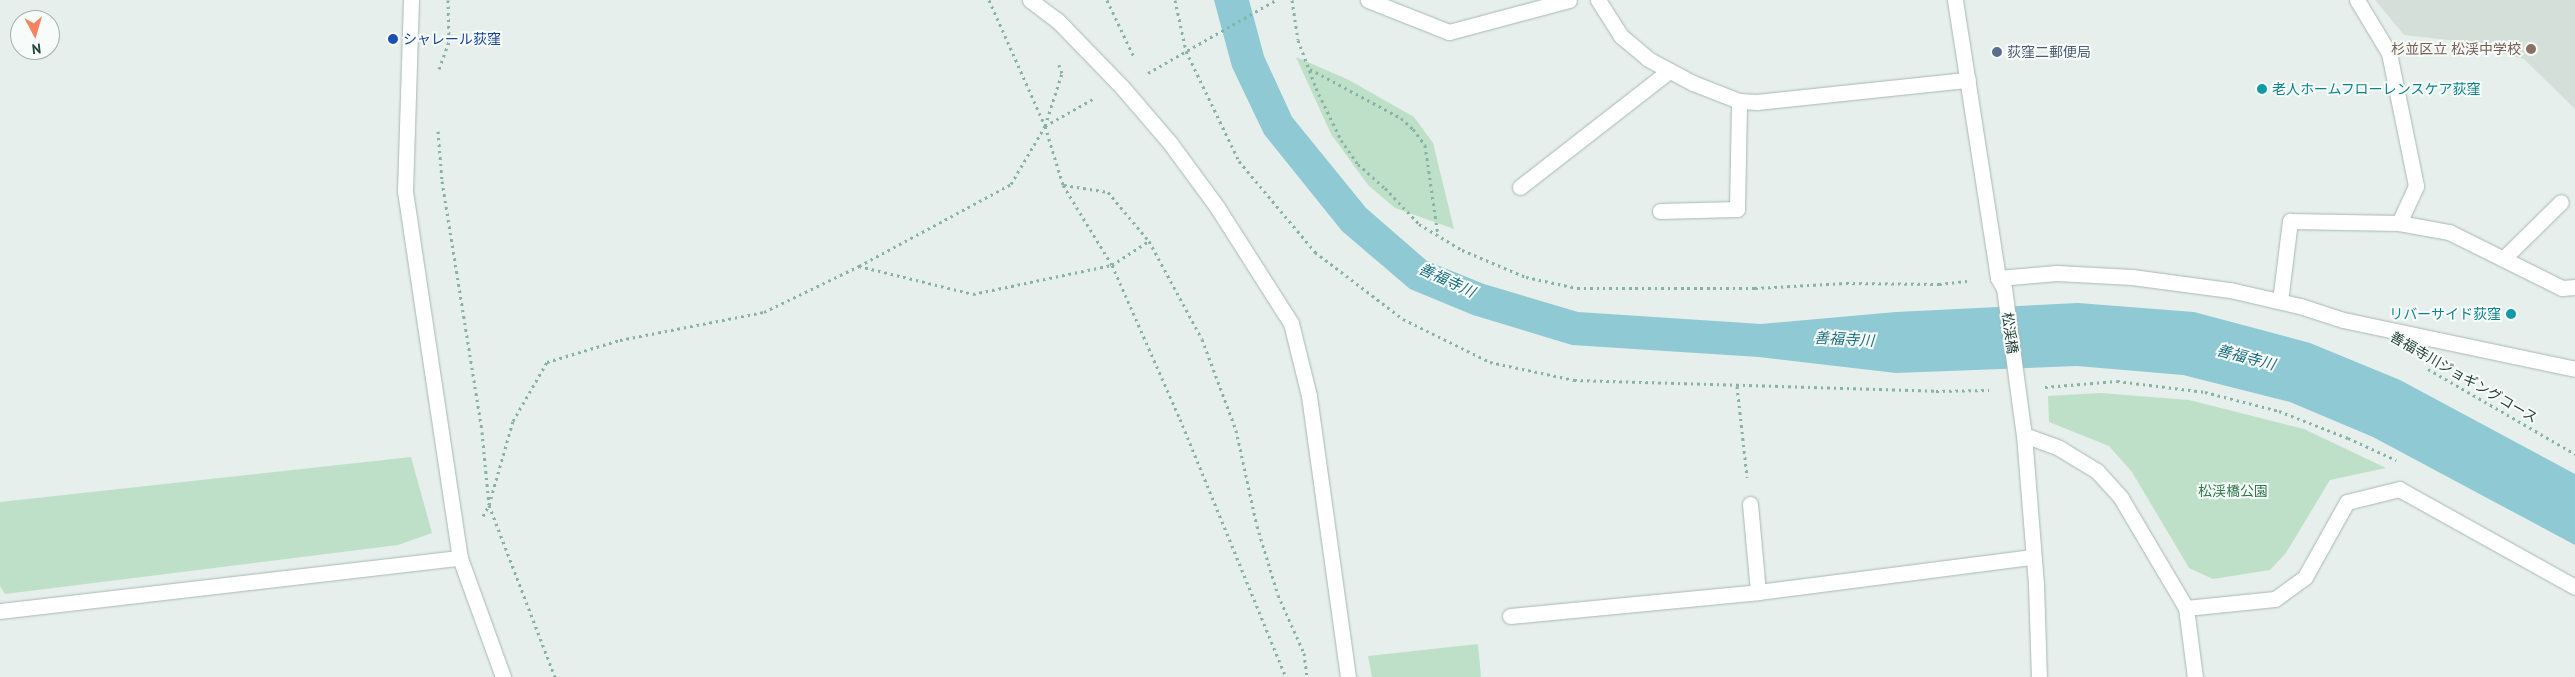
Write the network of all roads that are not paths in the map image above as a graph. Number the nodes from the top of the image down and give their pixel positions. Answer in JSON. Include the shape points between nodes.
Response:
{"nodes":[{"id":1,"x":411,"y":0,"type":"edge"},
{"id":2,"x":1030,"y":0,"type":"edge"},
{"id":3,"x":1368,"y":0,"type":"edge"},
{"id":4,"x":1569,"y":0,"type":"edge"},
{"id":5,"x":1598,"y":0,"type":"edge"},
{"id":6,"x":1955,"y":0,"type":"edge"},
{"id":7,"x":2357,"y":0,"type":"edge"},
{"id":8,"x":1669,"y":70,"type":"junction"},
{"id":9,"x":1968,"y":80,"type":"junction"},
{"id":10,"x":1739,"y":101,"type":"junction"},
{"id":11,"x":1520,"y":187,"type":"dead end"},
{"id":12,"x":2560,"y":202,"type":"dead end"},
{"id":13,"x":1660,"y":211,"type":"dead end"},
{"id":14,"x":2399,"y":223,"type":"junction"},
{"id":15,"x":2503,"y":259,"type":"junction"},
{"id":16,"x":2001,"y":283,"type":"junction"},
{"id":17,"x":2575,"y":287,"type":"edge"},
{"id":18,"x":2280,"y":301,"type":"junction"},
{"id":19,"x":2575,"y":369,"type":"edge"},
{"id":20,"x":2024,"y":435,"type":"junction"},
{"id":21,"x":1750,"y":504,"type":"road end"},
{"id":22,"x":2033,"y":557,"type":"junction"},
{"id":23,"x":460,"y":558,"type":"junction"},
{"id":24,"x":2575,"y":588,"type":"edge"},
{"id":25,"x":1758,"y":592,"type":"junction"},
{"id":26,"x":2186,"y":608,"type":"junction"},
{"id":27,"x":0,"y":610,"type":"edge"},
{"id":28,"x":1510,"y":616,"type":"dead end"},
{"id":29,"x":503,"y":677,"type":"edge"},
{"id":30,"x":1348,"y":677,"type":"edge"},
{"id":31,"x":2039,"y":677,"type":"edge"},
{"id":32,"x":2196,"y":677,"type":"edge"}],
"edges":[{"from":1,"to":23,"type":"street","via":[[405,191]]},
{"from":2,"to":30,"type":"street","via":[[1056,20],[1122,87],[1170,143],[1217,206],[1291,323],[1309,396]]},
{"from":3,"to":4,"type":"street","via":[[1449,32]]},
{"from":5,"to":8,"type":"street","via":[[1621,36],[1648,59]]},
{"from":6,"to":9,"type":"street","name":"松渓橋"},
{"from":7,"to":14,"type":"street","via":[[2389,54],[2416,186]]},
{"from":8,"to":10,"type":"street"},
{"from":8,"to":11,"type":"street"},
{"from":9,"to":10,"type":"street","via":[[1757,102]]},
{"from":9,"to":16,"type":"street","name":"松渓橋"},
{"from":10,"to":13,"type":"street","via":[[1736,209]]},
{"from":12,"to":15,"type":"street"},
{"from":14,"to":15,"type":"street","via":[[2449,232]]},
{"from":14,"to":18,"type":"street","via":[[2290,221]]},
{"from":15,"to":17,"type":"street","via":[[2562,288]]},
{"from":16,"to":18,"type":"street","via":[[2057,273],[2132,277],[2230,290]]},
{"from":16,"to":20,"type":"street","name":"松渓橋"},
{"from":18,"to":19,"type":"street","via":[[2343,320]]},
{"from":20,"to":22,"type":"street","name":"松渓橋"},
{"from":20,"to":26,"type":"street","via":[[2059,448],[2097,471],[2121,498]]},
{"from":21,"to":25,"type":"street"},
{"from":22,"to":25,"type":"street"},
{"from":22,"to":31,"type":"street","name":"松渓橋"},
{"from":23,"to":27,"type":"street"},
{"from":23,"to":29,"type":"street"},
{"from":24,"to":26,"type":"street","via":[[2399,489],[2347,502],[2305,577],[2275,599]]},
{"from":25,"to":28,"type":"street"},
{"from":26,"to":32,"type":"street"}]}
